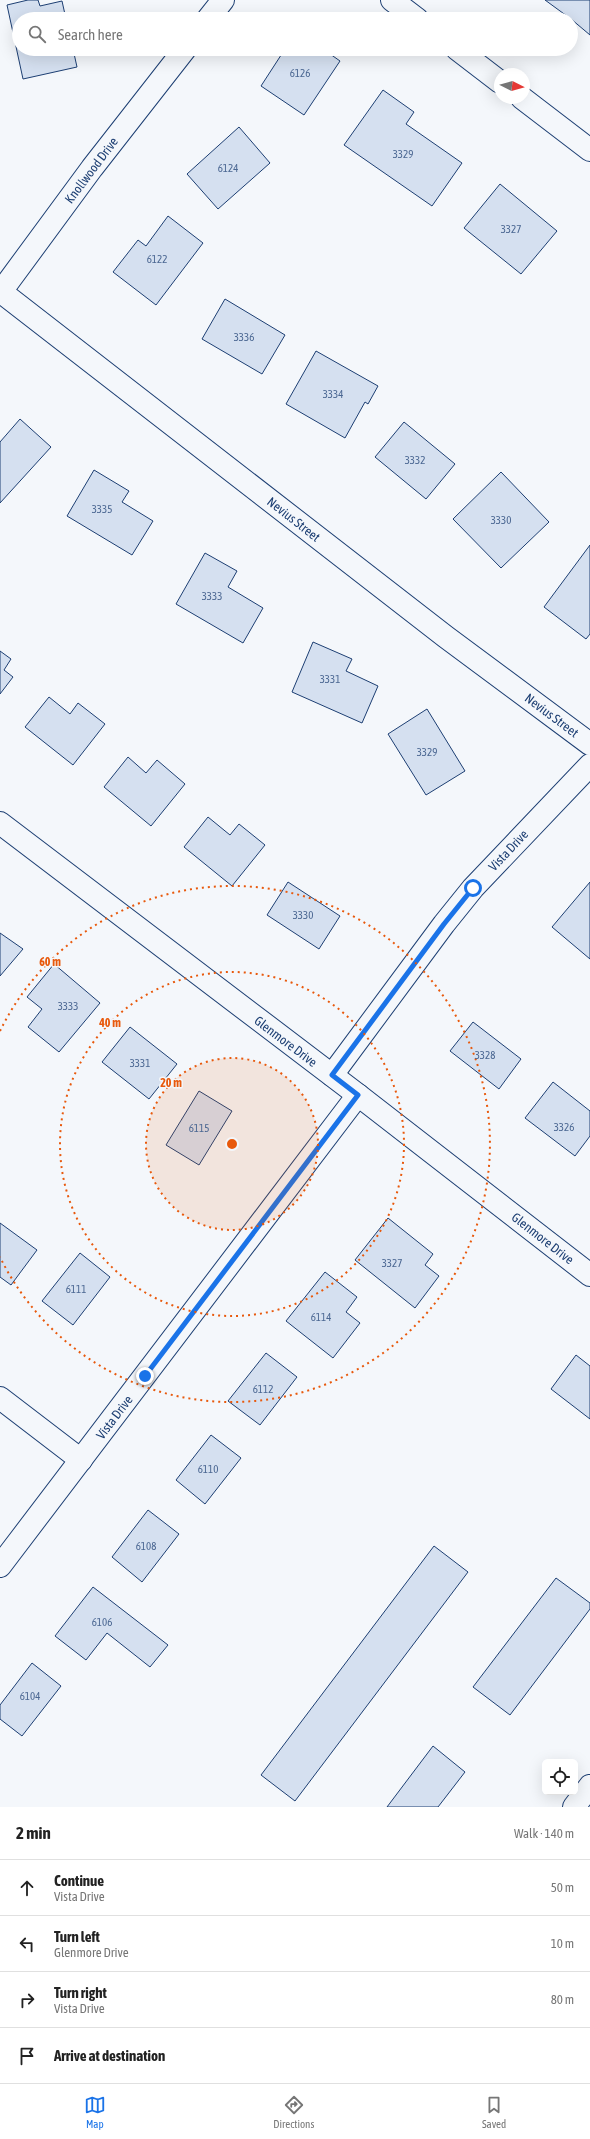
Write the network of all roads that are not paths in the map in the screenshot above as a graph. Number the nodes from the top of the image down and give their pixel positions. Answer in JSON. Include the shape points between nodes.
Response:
{"nodes":[{"id":1,"x":223,"y":0,"type":"edge"},
{"id":2,"x":392,"y":0,"type":"edge"},
{"id":3,"x":214,"y":12,"type":"edge"},
{"id":4,"x":408,"y":12,"type":"edge"},
{"id":5,"x":180,"y":56,"type":"edge"},
{"id":6,"x":466,"y":56,"type":"edge"},
{"id":7,"x":494,"y":77,"type":"edge"},
{"id":8,"x":530,"y":104,"type":"edge"},
{"id":9,"x":590,"y":150,"type":"edge"},
{"id":10,"x":0,"y":292,"type":"edge"},
{"id":11,"x":590,"y":744,"type":"edge"},
{"id":12,"x":590,"y":765,"type":"edge"},
{"id":13,"x":0,"y":823,"type":"edge"},
{"id":14,"x":332,"y":1075,"type":"junction"},
{"id":15,"x":358,"y":1095,"type":"junction"},
{"id":16,"x":590,"y":1275,"type":"edge"},
{"id":17,"x":0,"y":1398,"type":"edge"},
{"id":18,"x":81,"y":1460,"type":"junction"},
{"id":19,"x":0,"y":1566,"type":"edge"},
{"id":20,"x":590,"y":1786,"type":"edge"},
{"id":21,"x":574,"y":1807,"type":"edge"}],
"edges":[{"from":1,"to":3,"type":"street"},
{"from":2,"to":4,"type":"street"},
{"from":5,"to":10,"type":"street","name":"Knollwood Drive"},
{"from":6,"to":7,"type":"street"},
{"from":8,"to":9,"type":"street"},
{"from":10,"to":11,"type":"street","name":"Nevius Street"},
{"from":12,"to":14,"type":"street","name":"Vista Drive","via":[[524,832],[463,900]]},
{"from":13,"to":14,"type":"street","name":"Glenmore Drive"},
{"from":14,"to":15,"type":"street","name":"Glenmore Drive"},
{"from":15,"to":16,"type":"street","name":"Glenmore Drive"},
{"from":15,"to":18,"type":"street","name":"Vista Drive"},
{"from":17,"to":18,"type":"street"},
{"from":18,"to":19,"type":"street","name":"Vista Drive"},
{"from":20,"to":21,"type":"street"}]}
